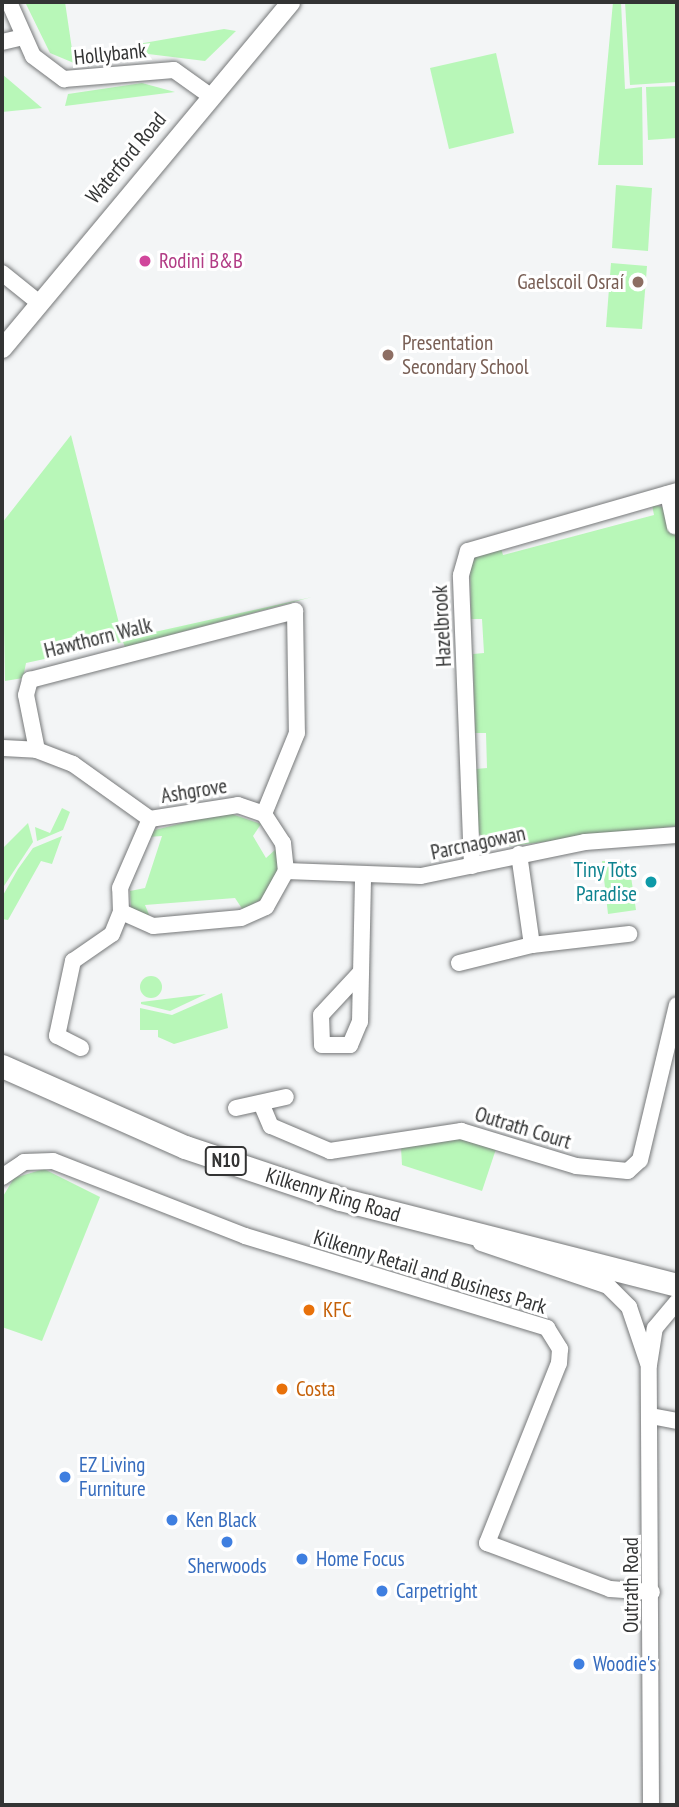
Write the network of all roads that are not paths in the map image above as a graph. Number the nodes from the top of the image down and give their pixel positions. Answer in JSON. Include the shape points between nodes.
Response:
{"nodes":[{"id":1,"x":9,"y":2,"type":"edge"},
{"id":2,"x":290,"y":2,"type":"edge"},
{"id":3,"x":23,"y":37,"type":"junction"},
{"id":4,"x":2,"y":42,"type":"edge"},
{"id":5,"x":209,"y":95,"type":"junction"},
{"id":6,"x":2,"y":273,"type":"edge"},
{"id":7,"x":37,"y":301,"type":"junction"},
{"id":8,"x":2,"y":348,"type":"edge"},
{"id":9,"x":673,"y":493,"type":"edge"},
{"id":10,"x":675,"y":526,"type":"dead end"},
{"id":11,"x":2,"y":748,"type":"edge"},
{"id":12,"x":37,"y":750,"type":"junction"},
{"id":13,"x":264,"y":814,"type":"junction"},
{"id":14,"x":150,"y":819,"type":"junction"},
{"id":15,"x":677,"y":835,"type":"edge"},
{"id":16,"x":519,"y":854,"type":"junction"},
{"id":17,"x":471,"y":866,"type":"junction"},
{"id":18,"x":286,"y":871,"type":"junction"},
{"id":19,"x":363,"y":878,"type":"junction"},
{"id":20,"x":121,"y":912,"type":"junction"},
{"id":21,"x":629,"y":934,"type":"dead end"},
{"id":22,"x":533,"y":945,"type":"junction"},
{"id":23,"x":459,"y":963,"type":"dead end"},
{"id":24,"x":360,"y":973,"type":"dead end"},
{"id":25,"x":676,"y":1011,"type":"edge"},
{"id":26,"x":80,"y":1048,"type":"dead end"},
{"id":27,"x":2,"y":1066,"type":"edge"},
{"id":28,"x":286,"y":1097,"type":"dead end"},
{"id":29,"x":261,"y":1103,"type":"junction"},
{"id":30,"x":236,"y":1108,"type":"dead end"},
{"id":31,"x":2,"y":1177,"type":"edge"},
{"id":32,"x":458,"y":1233,"type":"junction"},
{"id":33,"x":677,"y":1285,"type":"edge"},
{"id":34,"x":677,"y":1302,"type":"edge"},
{"id":35,"x":649,"y":1365,"type":"junction"},
{"id":36,"x":651,"y":1416,"type":"junction"},
{"id":37,"x":677,"y":1421,"type":"edge"},
{"id":38,"x":652,"y":1592,"type":"junction"},
{"id":39,"x":651,"y":1805,"type":"edge"}],
"edges":[{"from":1,"to":3,"type":"street","name":"Hollybank"},
{"from":2,"to":5,"type":"main road","name":"Waterford Road"},
{"from":3,"to":4,"type":"street"},
{"from":3,"to":5,"type":"street","name":"Hollybank","via":[[33,56],[64,79],[174,70]]},
{"from":5,"to":7,"type":"main road","name":"Waterford Road"},
{"from":6,"to":7,"type":"street"},
{"from":7,"to":8,"type":"main road","name":"Waterford Road"},
{"from":9,"to":10,"type":"street","name":"Hazelbrook"},
{"from":9,"to":17,"type":"street","name":"Hazelbrook","via":[[468,551],[461,575]]},
{"from":11,"to":12,"type":"street"},
{"from":12,"to":13,"type":"street","name":"Hawthorn Walk","via":[[26,695],[40,674],[295,611],[298,733]]},
{"from":12,"to":14,"type":"street","via":[[83,770]]},
{"from":13,"to":14,"type":"street","name":"Ashgrove","via":[[223,804]]},
{"from":13,"to":18,"type":"street","via":[[283,843]]},
{"from":14,"to":20,"type":"street","name":"Ashgrove","via":[[120,888]]},
{"from":15,"to":16,"type":"street","name":"Parcnagowan"},
{"from":16,"to":17,"type":"street","name":"Parcnagowan"},
{"from":16,"to":22,"type":"street"},
{"from":17,"to":19,"type":"street","name":"Parcnagowan"},
{"from":18,"to":19,"type":"street","name":"Parcnagowan"},
{"from":18,"to":20,"type":"street","via":[[276,897],[241,918],[153,926]]},
{"from":19,"to":24,"type":"street"},
{"from":20,"to":26,"type":"street","via":[[111,934],[73,961],[57,1036]]},
{"from":21,"to":22,"type":"street"},
{"from":22,"to":23,"type":"street"},
{"from":25,"to":29,"type":"street","name":"Outrath Court","via":[[640,1160],[628,1171],[576,1166],[461,1131],[330,1151],[271,1126]]},
{"from":27,"to":32,"type":"highway","name":"Kilkenny Ring Road","number":"N10","via":[[185,1147]]},
{"from":28,"to":29,"type":"street"},
{"from":29,"to":30,"type":"street"},
{"from":31,"to":38,"type":"street","name":"Kilkenny Retail and Business Park","via":[[24,1162],[53,1161],[258,1241],[547,1328],[560,1349],[559,1363],[487,1543],[610,1589]]},
{"from":32,"to":33,"type":"highway","name":"Kilkenny Ring Road","number":"N10"},
{"from":32,"to":35,"type":"street","name":"Outrath Road","via":[[524,1262],[608,1286],[635,1318]]},
{"from":34,"to":35,"type":"street","name":"Outrath Road","via":[[655,1328]]},
{"from":35,"to":36,"type":"street","name":"Outrath Road"},
{"from":36,"to":37,"type":"street"},
{"from":36,"to":38,"type":"street","name":"Outrath Road"},
{"from":38,"to":39,"type":"street","name":"Outrath Road"}]}
